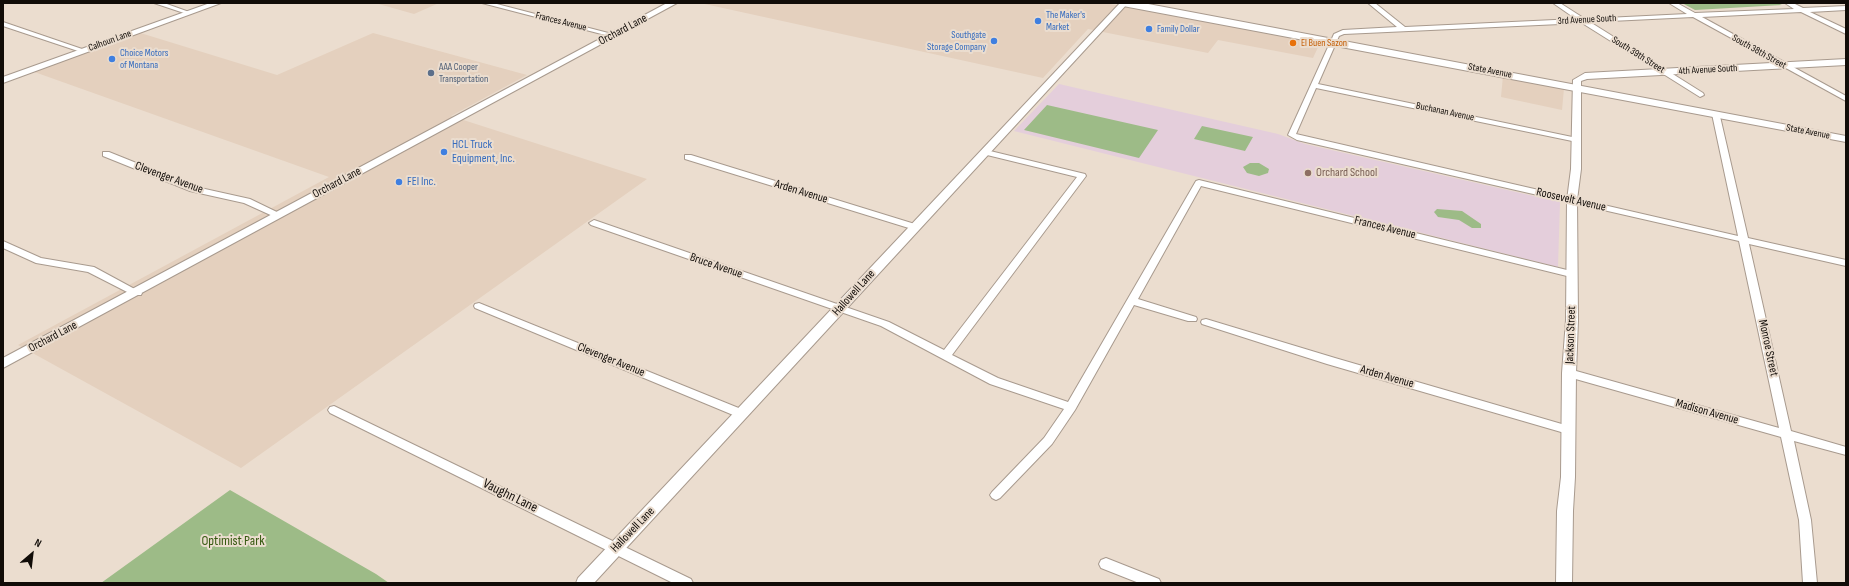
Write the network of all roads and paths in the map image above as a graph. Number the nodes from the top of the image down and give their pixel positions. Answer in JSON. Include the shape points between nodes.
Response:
{"nodes":[{"id":1,"x":157,"y":3,"type":"edge"},
{"id":2,"x":217,"y":3,"type":"edge"},
{"id":3,"x":485,"y":3,"type":"edge"},
{"id":4,"x":673,"y":3,"type":"edge"},
{"id":5,"x":1127,"y":3,"type":"edge"},
{"id":6,"x":1371,"y":3,"type":"edge"},
{"id":7,"x":1556,"y":3,"type":"edge"},
{"id":8,"x":1672,"y":3,"type":"edge"},
{"id":9,"x":1788,"y":3,"type":"edge"},
{"id":10,"x":1846,"y":8,"type":"edge"},
{"id":11,"x":1801,"y":10,"type":"junction"},
{"id":12,"x":189,"y":13,"type":"junction"},
{"id":13,"x":1694,"y":15,"type":"junction"},
{"id":14,"x":1583,"y":20,"type":"junction"},
{"id":15,"x":3,"y":24,"type":"edge"},
{"id":16,"x":1403,"y":29,"type":"junction"},
{"id":17,"x":1846,"y":32,"type":"edge"},
{"id":18,"x":613,"y":35,"type":"junction"},
{"id":19,"x":1333,"y":41,"type":"junction"},
{"id":20,"x":83,"y":51,"type":"junction"},
{"id":21,"x":1846,"y":62,"type":"edge"},
{"id":22,"x":1784,"y":66,"type":"junction"},
{"id":23,"x":1665,"y":72,"type":"junction"},
{"id":24,"x":3,"y":80,"type":"edge"},
{"id":25,"x":1313,"y":85,"type":"junction"},
{"id":26,"x":1577,"y":87,"type":"junction"},
{"id":27,"x":1700,"y":95,"type":"dead end"},
{"id":28,"x":1846,"y":99,"type":"edge"},
{"id":29,"x":1716,"y":114,"type":"junction"},
{"id":30,"x":1846,"y":139,"type":"edge"},
{"id":31,"x":1577,"y":140,"type":"junction"},
{"id":32,"x":986,"y":152,"type":"junction"},
{"id":33,"x":106,"y":154,"type":"dead end"},
{"id":34,"x":688,"y":157,"type":"dead end"},
{"id":35,"x":1572,"y":200,"type":"junction"},
{"id":36,"x":278,"y":215,"type":"junction"},
{"id":37,"x":594,"y":223,"type":"dead end"},
{"id":38,"x":915,"y":227,"type":"junction"},
{"id":39,"x":1744,"y":239,"type":"junction"},
{"id":40,"x":3,"y":244,"type":"edge"},
{"id":41,"x":1846,"y":263,"type":"edge"},
{"id":42,"x":1571,"y":274,"type":"junction"},
{"id":43,"x":137,"y":293,"type":"junction"},
{"id":44,"x":1133,"y":301,"type":"junction"},
{"id":45,"x":479,"y":306,"type":"dead end"},
{"id":46,"x":839,"y":309,"type":"junction"},
{"id":47,"x":1192,"y":318,"type":"dead end"},
{"id":48,"x":1206,"y":322,"type":"dead end"},
{"id":49,"x":946,"y":355,"type":"junction"},
{"id":50,"x":3,"y":364,"type":"edge"},
{"id":51,"x":1569,"y":372,"type":"junction"},
{"id":52,"x":1071,"y":407,"type":"junction"},
{"id":53,"x":334,"y":410,"type":"dead end"},
{"id":54,"x":742,"y":414,"type":"junction"},
{"id":55,"x":1568,"y":430,"type":"junction"},
{"id":56,"x":1787,"y":434,"type":"junction"},
{"id":57,"x":1846,"y":451,"type":"edge"},
{"id":58,"x":996,"y":495,"type":"dead end"},
{"id":59,"x":616,"y":548,"type":"junction"},
{"id":60,"x":1106,"y":564,"type":"dead end"},
{"id":61,"x":584,"y":583,"type":"edge"},
{"id":62,"x":686,"y":583,"type":"edge"},
{"id":63,"x":1154,"y":583,"type":"edge"},
{"id":64,"x":1564,"y":583,"type":"edge"},
{"id":65,"x":1810,"y":583,"type":"edge"}],
"edges":[{"from":1,"to":12,"type":"street"},
{"from":2,"to":12,"type":"street","name":"Calhoun Lane"},
{"from":3,"to":18,"type":"street","name":"Frances Avenue"},
{"from":4,"to":18,"type":"street","name":"Orchard Lane"},
{"from":5,"to":19,"type":"main road","name":"State Avenue"},
{"from":5,"to":32,"type":"street","name":"Hallowell Lane"},
{"from":6,"to":16,"type":"street"},
{"from":7,"to":14,"type":"street","name":"South 39th Street"},
{"from":8,"to":13,"type":"street","name":"South 38th Street"},
{"from":9,"to":11,"type":"street"},
{"from":10,"to":11,"type":"street","name":"3rd Avenue South"},
{"from":11,"to":13,"type":"street","name":"3rd Avenue South"},
{"from":11,"to":17,"type":"street"},
{"from":12,"to":20,"type":"street","name":"Calhoun Lane"},
{"from":13,"to":14,"type":"street","name":"3rd Avenue South"},
{"from":13,"to":22,"type":"street","name":"South 38th Street"},
{"from":14,"to":16,"type":"street","name":"3rd Avenue South"},
{"from":14,"to":23,"type":"street","name":"South 39th Street"},
{"from":15,"to":20,"type":"street"},
{"from":16,"to":19,"type":"street","name":"3rd Avenue South","via":[[1343,32],[1336,35]]},
{"from":18,"to":36,"type":"street","name":"Orchard Lane"},
{"from":19,"to":25,"type":"street"},
{"from":19,"to":26,"type":"main road","name":"State Avenue"},
{"from":20,"to":24,"type":"street","name":"Calhoun Lane"},
{"from":21,"to":22,"type":"street","name":"4th Avenue South"},
{"from":22,"to":23,"type":"street","name":"4th Avenue South"},
{"from":22,"to":28,"type":"street","name":"South 38th Street"},
{"from":23,"to":26,"type":"street","name":"4th Avenue South","via":[[1582,77],[1578,80]]},
{"from":23,"to":27,"type":"street","name":"South 39th Street"},
{"from":25,"to":31,"type":"street","name":"Buchanan Avenue"},
{"from":25,"to":35,"type":"street","name":"Roosevelt Avenue","via":[[1292,133],[1297,138]]},
{"from":26,"to":29,"type":"main road","name":"State Avenue"},
{"from":26,"to":31,"type":"street","name":"Jackson Street"},
{"from":29,"to":30,"type":"main road","name":"State Avenue"},
{"from":29,"to":39,"type":"street","name":"Monroe Street"},
{"from":31,"to":35,"type":"street","name":"Jackson Street"},
{"from":32,"to":38,"type":"street","name":"Hallowell Lane"},
{"from":32,"to":49,"type":"street","via":[[1082,176]]},
{"from":33,"to":36,"type":"street","name":"Clevenger Avenue","via":[[193,190],[247,201]]},
{"from":34,"to":38,"type":"street","name":"Arden Avenue"},
{"from":35,"to":39,"type":"street","name":"Roosevelt Avenue"},
{"from":35,"to":42,"type":"street","name":"Jackson Street"},
{"from":36,"to":43,"type":"street","name":"Orchard Lane"},
{"from":37,"to":46,"type":"street","name":"Bruce Avenue"},
{"from":38,"to":46,"type":"street","name":"Hallowell Lane"},
{"from":39,"to":41,"type":"street","name":"Roosevelt Avenue"},
{"from":39,"to":56,"type":"street","name":"Monroe Street"},
{"from":40,"to":43,"type":"street","via":[[39,262],[91,269]]},
{"from":42,"to":44,"type":"street","name":"Frances Avenue","via":[[1200,183]]},
{"from":42,"to":51,"type":"street","name":"Jackson Street"},
{"from":43,"to":50,"type":"street","name":"Orchard Lane"},
{"from":44,"to":47,"type":"street"},
{"from":44,"to":52,"type":"street"},
{"from":45,"to":54,"type":"street","name":"Clevenger Avenue"},
{"from":46,"to":49,"type":"street","name":"Bruce Avenue","via":[[885,324]]},
{"from":46,"to":54,"type":"street","name":"Hallowell Lane"},
{"from":48,"to":55,"type":"street","name":"Arden Avenue"},
{"from":49,"to":52,"type":"street","name":"Bruce Avenue","via":[[994,381]]},
{"from":51,"to":55,"type":"street","name":"Jackson Street"},
{"from":51,"to":56,"type":"street","name":"Madison Avenue"},
{"from":52,"to":58,"type":"street","via":[[1048,441]]},
{"from":53,"to":59,"type":"street","name":"Vaughn Lane"},
{"from":54,"to":59,"type":"street","name":"Hallowell Lane"},
{"from":55,"to":64,"type":"street","name":"Jackson Street"},
{"from":56,"to":57,"type":"street","name":"Madison Avenue"},
{"from":56,"to":65,"type":"street","name":"Monroe Street","via":[[1805,520]]},
{"from":59,"to":61,"type":"street","name":"Hallowell Lane"},
{"from":59,"to":62,"type":"street","name":"Vaughn Lane"},
{"from":60,"to":63,"type":"street"}]}
